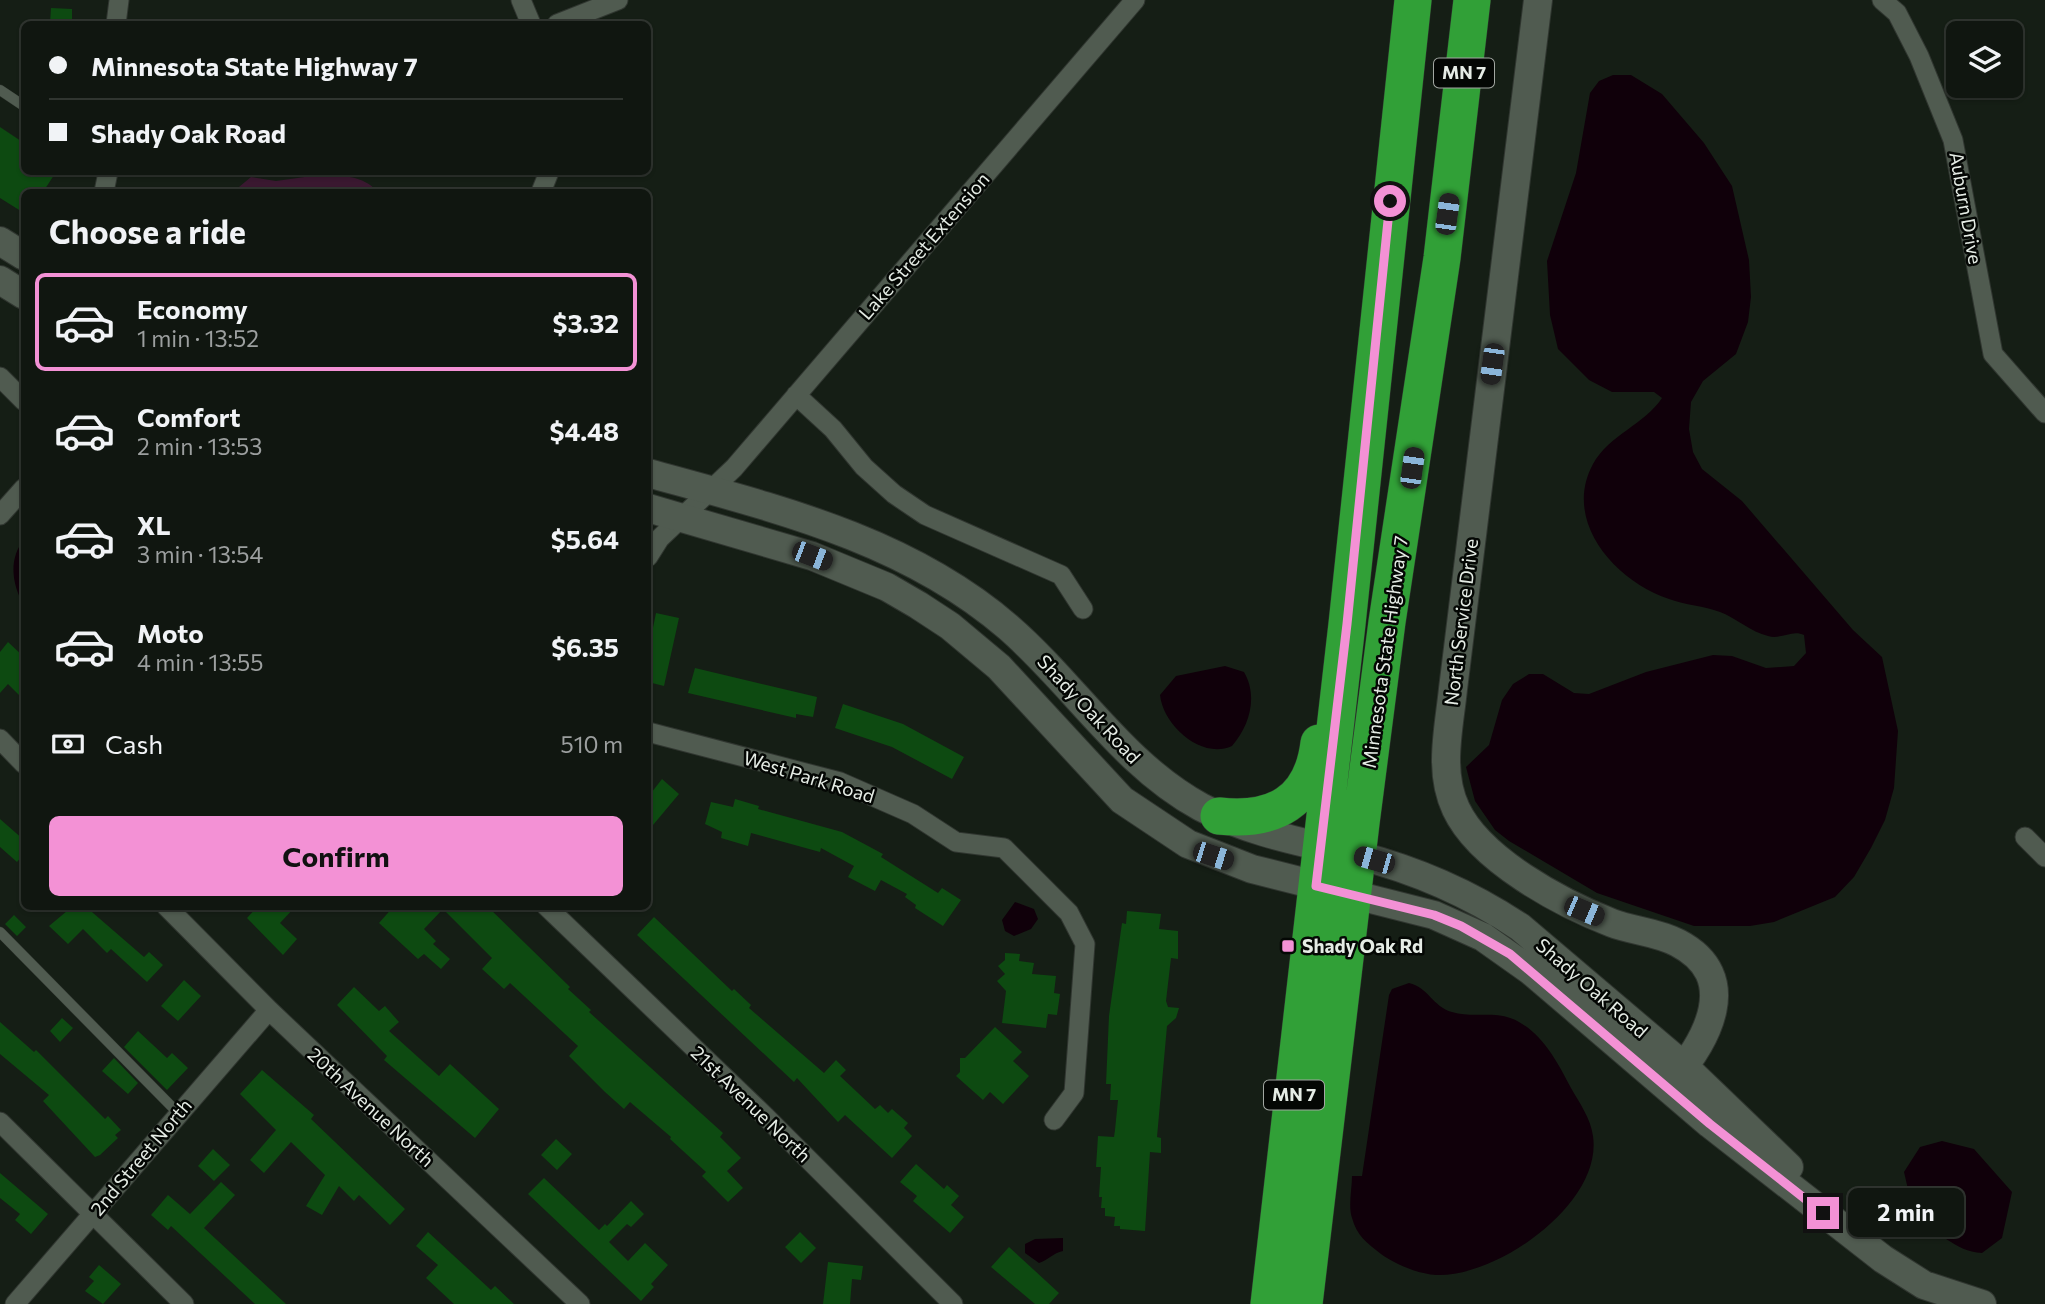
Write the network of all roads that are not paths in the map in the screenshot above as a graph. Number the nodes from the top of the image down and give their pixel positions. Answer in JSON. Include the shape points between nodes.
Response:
{"nodes":[{"id":1,"x":119,"y":0,"type":"edge"},
{"id":2,"x":521,"y":0,"type":"edge"},
{"id":3,"x":618,"y":0,"type":"edge"},
{"id":4,"x":1135,"y":0,"type":"edge"},
{"id":5,"x":1413,"y":0,"type":"edge"},
{"id":6,"x":1472,"y":0,"type":"edge"},
{"id":7,"x":1538,"y":0,"type":"edge"},
{"id":8,"x":1885,"y":0,"type":"edge"},
{"id":9,"x":116,"y":21,"type":"edge"},
{"id":10,"x":530,"y":21,"type":"edge"},
{"id":11,"x":564,"y":21,"type":"edge"},
{"id":12,"x":0,"y":90,"type":"edge"},
{"id":13,"x":21,"y":104,"type":"edge"},
{"id":14,"x":0,"y":241,"type":"edge"},
{"id":15,"x":21,"y":254,"type":"edge"},
{"id":16,"x":0,"y":280,"type":"edge"},
{"id":17,"x":21,"y":293,"type":"edge"},
{"id":18,"x":0,"y":377,"type":"edge"},
{"id":19,"x":796,"y":395,"type":"junction"},
{"id":20,"x":21,"y":398,"type":"edge"},
{"id":21,"x":2045,"y":413,"type":"edge"},
{"id":22,"x":1368,"y":431,"type":"junction"},
{"id":23,"x":651,"y":473,"type":"edge"},
{"id":24,"x":21,"y":491,"type":"edge"},
{"id":25,"x":712,"y":491,"type":"junction"},
{"id":26,"x":651,"y":509,"type":"edge"},
{"id":27,"x":0,"y":514,"type":"edge"},
{"id":28,"x":682,"y":518,"type":"junction"},
{"id":29,"x":651,"y":552,"type":"edge"},
{"id":30,"x":1083,"y":609,"type":"dead end"},
{"id":31,"x":651,"y":733,"type":"edge"},
{"id":32,"x":0,"y":739,"type":"edge"},
{"id":33,"x":21,"y":761,"type":"edge"},
{"id":34,"x":1219,"y":816,"type":"junction"},
{"id":35,"x":2025,"y":837,"type":"dead end"},
{"id":36,"x":1321,"y":847,"type":"junction"},
{"id":37,"x":1357,"y":855,"type":"junction"},
{"id":38,"x":2045,"y":857,"type":"edge"},
{"id":39,"x":1316,"y":886,"type":"junction"},
{"id":40,"x":1353,"y":894,"type":"junction"},
{"id":41,"x":170,"y":910,"type":"edge"},
{"id":42,"x":549,"y":910,"type":"edge"},
{"id":43,"x":0,"y":932,"type":"edge"},
{"id":44,"x":269,"y":1010,"type":"junction"},
{"id":45,"x":1676,"y":1077,"type":"junction"},
{"id":46,"x":178,"y":1113,"type":"junction"},
{"id":47,"x":1054,"y":1120,"type":"dead end"},
{"id":48,"x":0,"y":1122,"type":"edge"},
{"id":49,"x":92,"y":1216,"type":"junction"},
{"id":50,"x":15,"y":1304,"type":"edge"},
{"id":51,"x":184,"y":1304,"type":"edge"},
{"id":52,"x":580,"y":1304,"type":"edge"},
{"id":53,"x":953,"y":1304,"type":"edge"},
{"id":54,"x":1269,"y":1304,"type":"edge"},
{"id":55,"x":1304,"y":1304,"type":"edge"},
{"id":56,"x":1982,"y":1304,"type":"edge"}],
"edges":[{"from":1,"to":9,"type":"street"},
{"from":2,"to":10,"type":"street"},
{"from":3,"to":11,"type":"street"},
{"from":4,"to":19,"type":"street","name":"Lake Street Extension"},
{"from":5,"to":22,"type":"highway","name":"Minnesota State Highway 7","number":"MN 7"},
{"from":6,"to":37,"type":"highway","name":"Minnesota State Highway 7","number":"MN 7","via":[[1442,258]]},
{"from":7,"to":45,"type":"street","name":"North Service Drive","via":[[1445,761],[1449,790],[1469,831],[1502,861],[1584,911],[1667,938],[1696,957],[1711,979],[1713,1009],[1702,1041]]},
{"from":8,"to":21,"type":"street","name":"Auburn Drive","via":[[1897,13],[1919,56],[1953,139],[1993,354]]},
{"from":12,"to":13,"type":"lane"},
{"from":14,"to":15,"type":"street"},
{"from":16,"to":17,"type":"street"},
{"from":18,"to":20,"type":"street"},
{"from":19,"to":25,"type":"street","name":"Lake Street Extension"},
{"from":19,"to":30,"type":"street","via":[[894,494],[925,514],[1061,575]]},
{"from":22,"to":34,"type":"highway","via":[[1312,775],[1298,795],[1279,810],[1246,819]]},
{"from":22,"to":36,"type":"highway","name":"Minnesota State Highway 7","number":"MN 7"},
{"from":23,"to":25,"type":"street","name":"Shady Oak Road"},
{"from":24,"to":27,"type":"street"},
{"from":25,"to":28,"type":"street"},
{"from":25,"to":34,"type":"street","name":"Shady Oak Road","via":[[838,529],[937,576],[1037,652],[1144,767],[1174,791]]},
{"from":26,"to":28,"type":"street","name":"Shady Oak Road"},
{"from":28,"to":29,"type":"street"},
{"from":28,"to":39,"type":"street","name":"Shady Oak Road","via":[[812,556],[887,587],[981,650],[1100,779],[1144,816],[1213,856]]},
{"from":31,"to":47,"type":"street","name":"West Park Road","via":[[840,782],[913,814],[956,842],[1003,848],[1069,912],[1085,944],[1074,1093]]},
{"from":32,"to":33,"type":"street"},
{"from":34,"to":36,"type":"street","name":"Shady Oak Road"},
{"from":35,"to":38,"type":"street"},
{"from":36,"to":37,"type":"street","name":"Shady Oak Road"},
{"from":36,"to":39,"type":"highway","name":"Minnesota State Highway 7","number":"MN 7"},
{"from":37,"to":40,"type":"highway","name":"Minnesota State Highway 7","number":"MN 7"},
{"from":37,"to":45,"type":"street","name":"Shady Oak Road","via":[[1432,878],[1520,927]]},
{"from":39,"to":40,"type":"street","name":"Shady Oak Road"},
{"from":39,"to":54,"type":"highway","name":"Minnesota State Highway 7","number":"MN 7"},
{"from":40,"to":45,"type":"street","name":"Shady Oak Road","via":[[1434,915],[1482,937]]},
{"from":40,"to":55,"type":"highway","name":"Minnesota State Highway 7","number":"MN 7"},
{"from":41,"to":44,"type":"street","name":"20th Avenue North"},
{"from":42,"to":53,"type":"street","name":"21st Avenue North","via":[[766,1116]]},
{"from":43,"to":46,"type":"lane"},
{"from":44,"to":46,"type":"street","name":"2nd Street North"},
{"from":44,"to":52,"type":"street","name":"20th Avenue North"},
{"from":45,"to":56,"type":"street","name":"Shady Oak Road","via":[[1815,1192],[1840,1223],[1883,1259],[1924,1285]]},
{"from":46,"to":49,"type":"street","name":"2nd Street North"},
{"from":48,"to":49,"type":"street"},
{"from":49,"to":50,"type":"street","name":"2nd Street North"},
{"from":49,"to":51,"type":"street"}]}
